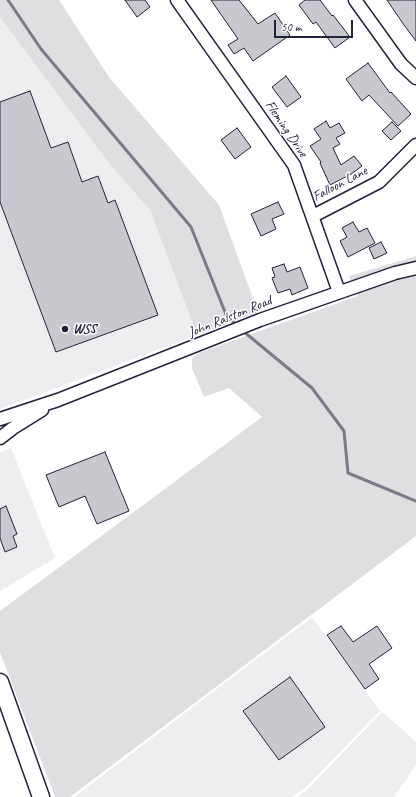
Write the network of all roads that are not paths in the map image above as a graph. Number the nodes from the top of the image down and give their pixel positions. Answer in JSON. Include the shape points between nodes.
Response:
{"nodes":[{"id":1,"x":177,"y":0,"type":"edge"},
{"id":2,"x":355,"y":0,"type":"edge"},
{"id":3,"x":416,"y":78,"type":"edge"},
{"id":4,"x":416,"y":145,"type":"edge"},
{"id":5,"x":313,"y":216,"type":"junction"},
{"id":6,"x":416,"y":268,"type":"edge"},
{"id":7,"x":339,"y":292,"type":"junction"},
{"id":8,"x":58,"y":400,"type":"junction"},
{"id":9,"x":0,"y":419,"type":"edge"},
{"id":10,"x":0,"y":438,"type":"edge"},
{"id":11,"x":0,"y":682,"type":"edge"},
{"id":12,"x":41,"y":797,"type":"edge"}],
"edges":[{"from":1,"to":5,"type":"street","name":"Fleming Drive","via":[[294,165]]},
{"from":2,"to":3,"type":"street","via":[[401,64]]},
{"from":4,"to":5,"type":"street","name":"Falloon Lane","via":[[379,182]]},
{"from":5,"to":7,"type":"street","name":"Fleming Drive"},
{"from":6,"to":7,"type":"street","name":"John Ralston Road"},
{"from":7,"to":8,"type":"street","name":"John Ralston Road","via":[[260,320]]},
{"from":8,"to":9,"type":"street","name":"John Ralston Road"},
{"from":8,"to":10,"type":"street","name":"John Ralston Road"},
{"from":11,"to":12,"type":"main road"}]}
